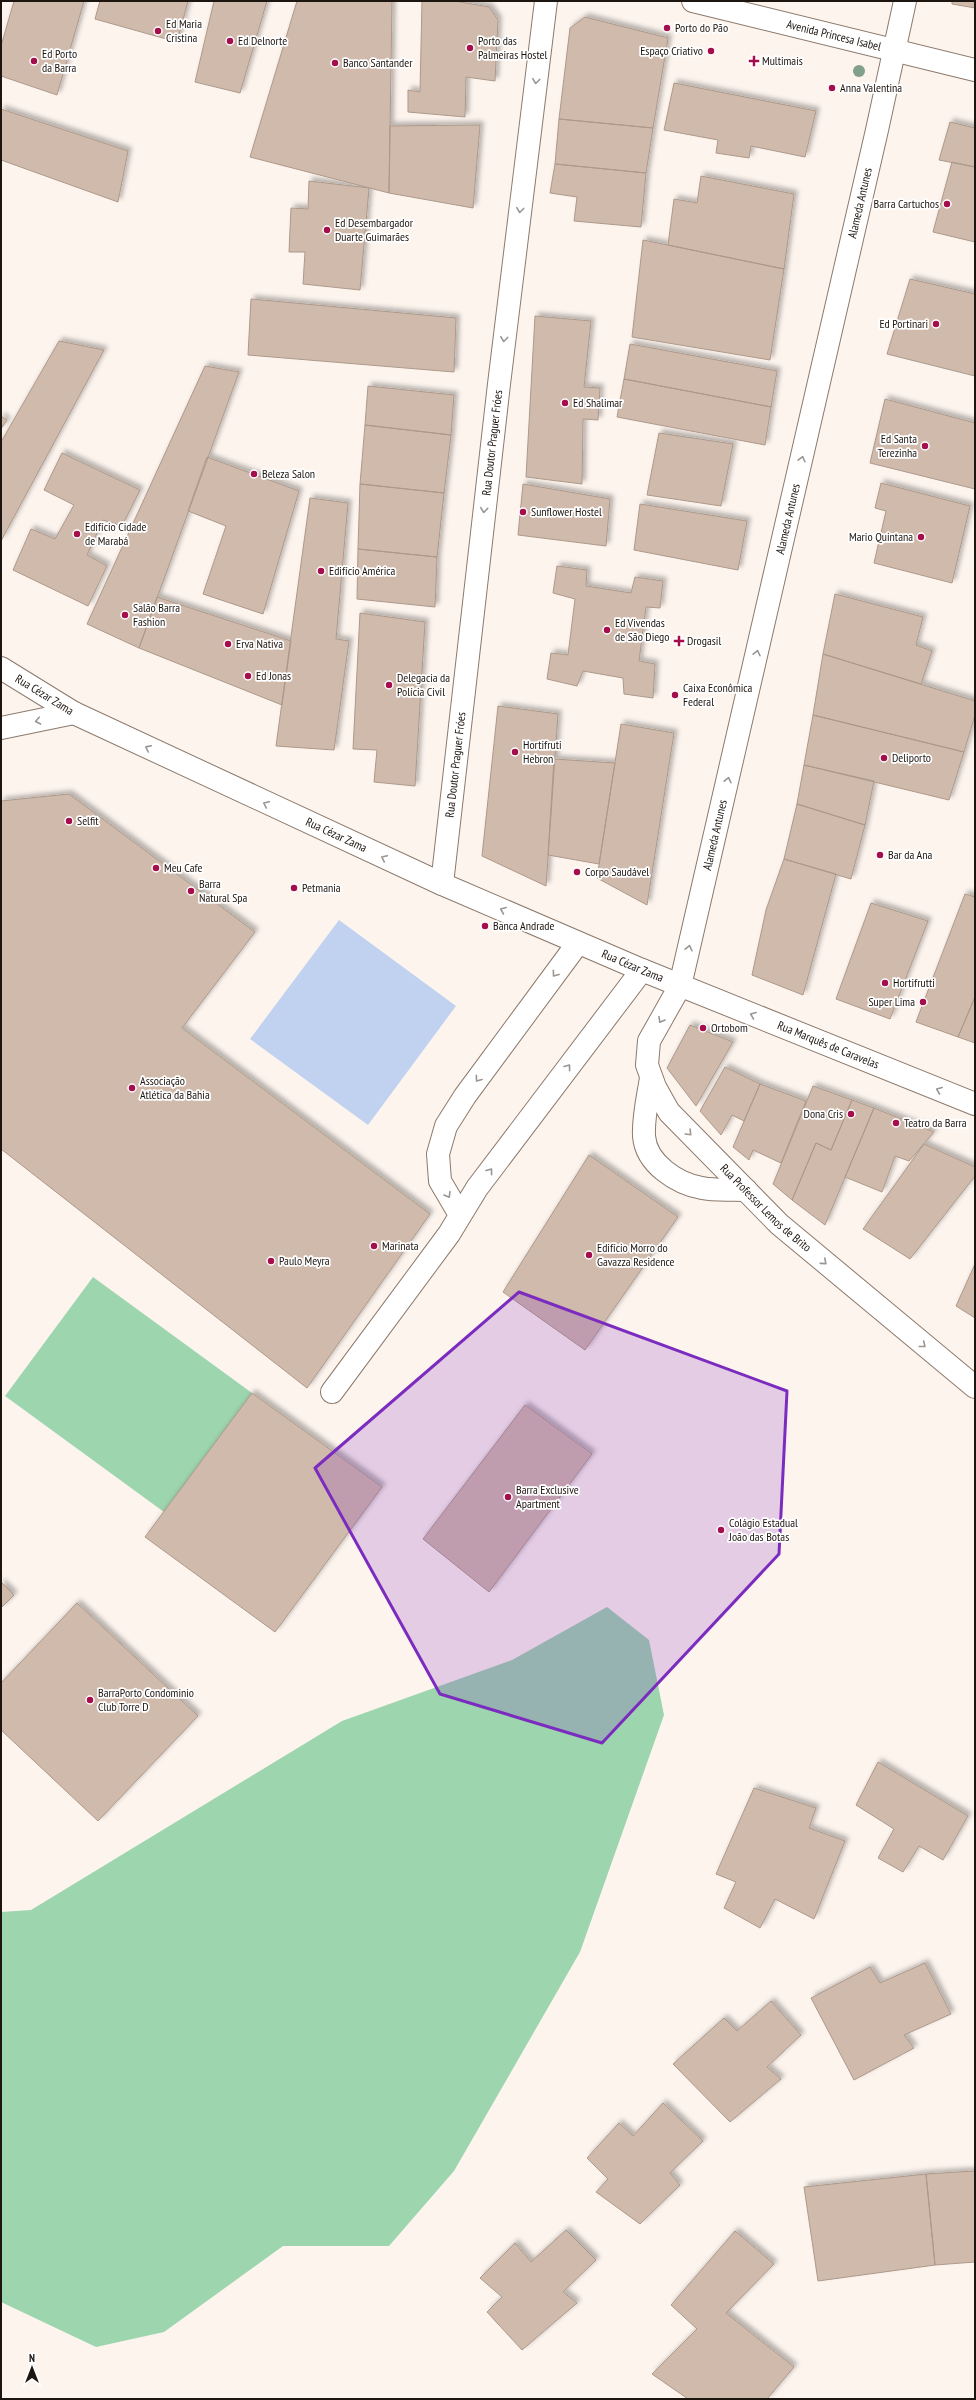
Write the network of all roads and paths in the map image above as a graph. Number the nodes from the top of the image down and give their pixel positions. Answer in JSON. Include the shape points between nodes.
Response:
{"nodes":[{"id":1,"x":546,"y":1,"type":"edge"},
{"id":2,"x":693,"y":1,"type":"edge"},
{"id":3,"x":905,"y":1,"type":"edge"},
{"id":4,"x":894,"y":52,"type":"junction"},
{"id":5,"x":975,"y":70,"type":"edge"},
{"id":6,"x":1,"y":668,"type":"edge"},
{"id":7,"x":74,"y":713,"type":"junction"},
{"id":8,"x":1,"y":728,"type":"edge"},
{"id":9,"x":442,"y":884,"type":"junction"},
{"id":10,"x":578,"y":943,"type":"junction"},
{"id":11,"x":642,"y":970,"type":"junction"},
{"id":12,"x":680,"y":986,"type":"junction"},
{"id":13,"x":651,"y":1078,"type":"junction"},
{"id":14,"x":975,"y":1104,"type":"edge"},
{"id":15,"x":746,"y":1190,"type":"junction"},
{"id":16,"x":460,"y":1215,"type":"junction"},
{"id":17,"x":975,"y":1387,"type":"edge"},
{"id":18,"x":332,"y":1392,"type":"dead end"}],
"edges":[{"from":1,"to":9,"type":"street","name":"Rua Doutor Praguer Fróes","one_way":true},
{"from":2,"to":4,"type":"street","name":"Avenida Princesa Isabel"},
{"from":3,"to":4,"type":"street","name":"Alameda Antunes"},
{"from":4,"to":5,"type":"street","name":"Avenida Princesa Isabel"},
{"from":12,"to":4,"type":"street","name":"Alameda Antunes","one_way":true},
{"from":6,"to":7,"type":"street","name":"Rua Cézar Zama"},
{"from":7,"to":8,"type":"street","one_way":true},
{"from":9,"to":7,"type":"street","name":"Rua Cézar Zama","one_way":true},
{"from":10,"to":9,"type":"street","name":"Rua Cézar Zama","one_way":true},
{"from":10,"to":11,"type":"street","name":"Rua Cézar Zama"},
{"from":10,"to":16,"type":"street","one_way":true,"via":[[465,1096],[446,1126],[438,1154],[440,1181]]},
{"from":11,"to":12,"type":"street","name":"Rua Cézar Zama"},
{"from":16,"to":11,"type":"street","one_way":true,"via":[[482,1182]]},
{"from":12,"to":13,"type":"street","name":"Rua Professor Lemos de Brito","one_way":true,"via":[[649,1041],[647,1065]]},
{"from":14,"to":12,"type":"street","name":"Rua Marquês de Caravelas","one_way":true},
{"from":13,"to":15,"type":"street","name":"Rua Professor Lemos de Brito","one_way":true,"via":[[669,1112]]},
{"from":13,"to":15,"type":"street","via":[[644,1137],[650,1155],[663,1169],[690,1185]]},
{"from":15,"to":17,"type":"street","name":"Rua Professor Lemos de Brito","one_way":true,"via":[[779,1224]]},
{"from":16,"to":18,"type":"street","via":[[449,1234]]}]}
